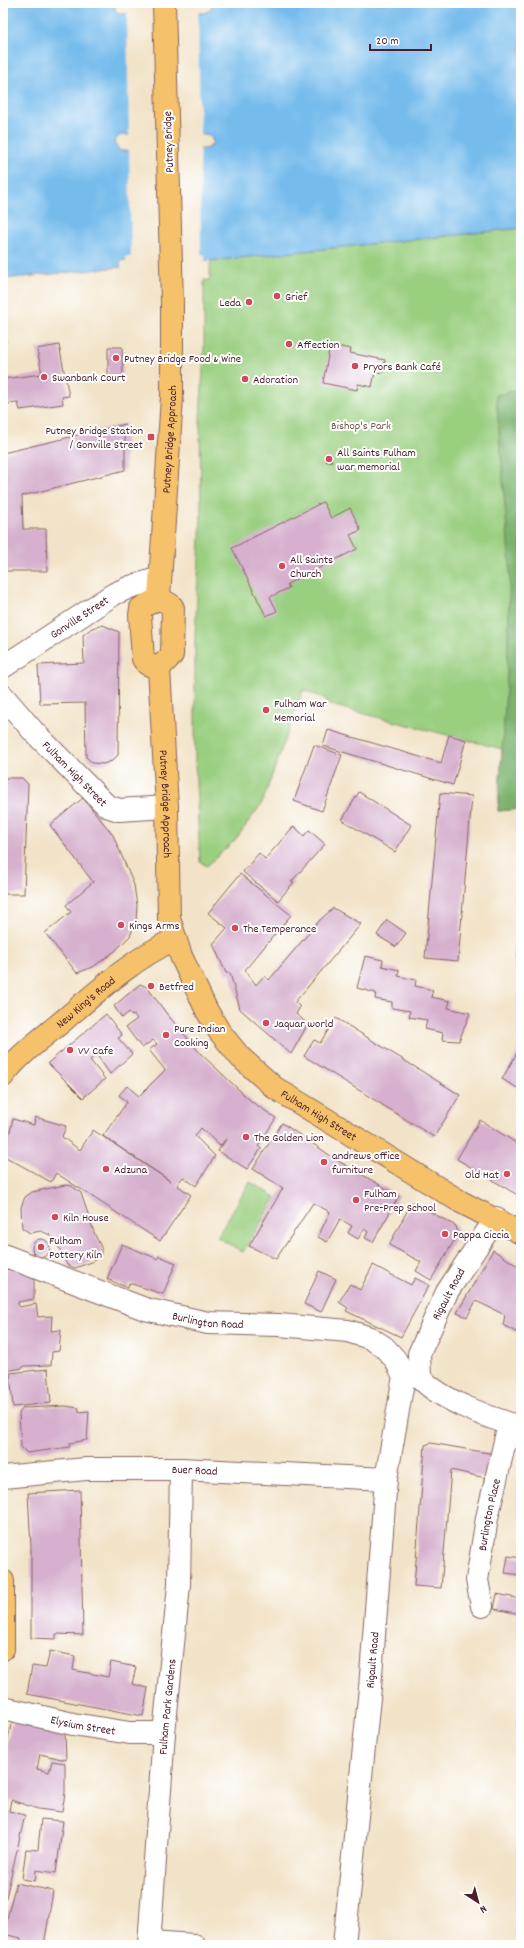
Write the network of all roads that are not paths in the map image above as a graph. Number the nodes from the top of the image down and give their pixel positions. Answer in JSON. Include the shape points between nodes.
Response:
{"nodes":[{"id":1,"x":164,"y":3,"type":"edge"},
{"id":2,"x":172,"y":281,"type":"joint"},
{"id":3,"x":160,"y":588,"type":"junction"},
{"id":4,"x":3,"y":667,"type":"edge"},
{"id":5,"x":159,"y":668,"type":"junction"},
{"id":6,"x":3,"y":696,"type":"edge"},
{"id":7,"x":167,"y":807,"type":"junction"},
{"id":8,"x":175,"y":939,"type":"junction"},
{"id":9,"x":3,"y":1076,"type":"edge"},
{"id":10,"x":496,"y":1218,"type":"junction"},
{"id":11,"x":521,"y":1233,"type":"edge"},
{"id":12,"x":6,"y":1256,"type":"edge"},
{"id":13,"x":412,"y":1376,"type":"junction"},
{"id":14,"x":515,"y":1425,"type":"edge"},
{"id":15,"x":181,"y":1469,"type":"junction"},
{"id":16,"x":3,"y":1477,"type":"edge"},
{"id":17,"x":386,"y":1479,"type":"junction"},
{"id":18,"x":3,"y":1581,"type":"edge"},
{"id":19,"x":482,"y":1606,"type":"dead end"},
{"id":20,"x":3,"y":1649,"type":"edge"},
{"id":21,"x":3,"y":1708,"type":"edge"},
{"id":22,"x":164,"y":1733,"type":"junction"},
{"id":23,"x":150,"y":1943,"type":"edge"},
{"id":24,"x":194,"y":1945,"type":"edge"},
{"id":25,"x":344,"y":1945,"type":"edge"}],
"edges":[{"from":1,"to":2,"type":"main road","name":"Putney Bridge"},
{"from":2,"to":3,"type":"main road","name":"Putney Bridge Approach","via":[[172,397]]},
{"from":3,"to":4,"type":"street","name":"Gonville Street","via":[[130,587],[114,594]]},
{"from":3,"to":5,"type":"main road","via":[[173,608],[172,655]]},
{"from":3,"to":5,"type":"main road","via":[[142,608],[140,615],[143,659],[147,664]]},
{"from":5,"to":7,"type":"main road","name":"Putney Bridge Approach"},
{"from":6,"to":7,"type":"street","name":"Fulham High Street","via":[[33,731],[107,806],[119,810]]},
{"from":7,"to":8,"type":"main road","name":"Putney Bridge Approach","via":[[169,918]]},
{"from":8,"to":9,"type":"main road","name":"New King's Road","via":[[153,949],[134,962],[42,1038]]},
{"from":8,"to":10,"type":"main road","name":"Fulham High Street","via":[[198,992],[219,1030],[240,1057],[260,1076],[275,1088],[461,1202]]},
{"from":10,"to":11,"type":"main road","name":"Fulham High Street"},
{"from":10,"to":13,"type":"street","name":"Rigault Road","via":[[447,1292]]},
{"from":12,"to":13,"type":"street","name":"Burlington Road","via":[[145,1308],[208,1323],[279,1325],[348,1331],[370,1338],[384,1347]]},
{"from":13,"to":14,"type":"street","name":"Burlington Road","via":[[455,1401]]},
{"from":13,"to":17,"type":"street","name":"Rigault Road"},
{"from":14,"to":19,"type":"street","name":"Burlington Place","via":[[487,1518],[477,1580]]},
{"from":15,"to":16,"type":"street","name":"Buer Road","via":[[86,1469]]},
{"from":15,"to":17,"type":"street","name":"Buer Road"},
{"from":15,"to":22,"type":"street","name":"Fulham Park Gardens","via":[[179,1585]]},
{"from":17,"to":25,"type":"street","name":"Rigault Road","via":[[369,1696]]},
{"from":18,"to":20,"type":"main road"},
{"from":21,"to":22,"type":"street","name":"Elysium Street","via":[[73,1724],[130,1733]]},
{"from":22,"to":23,"type":"street","name":"Fulham Park Gardens"},
{"from":23,"to":24,"type":"street"}]}
